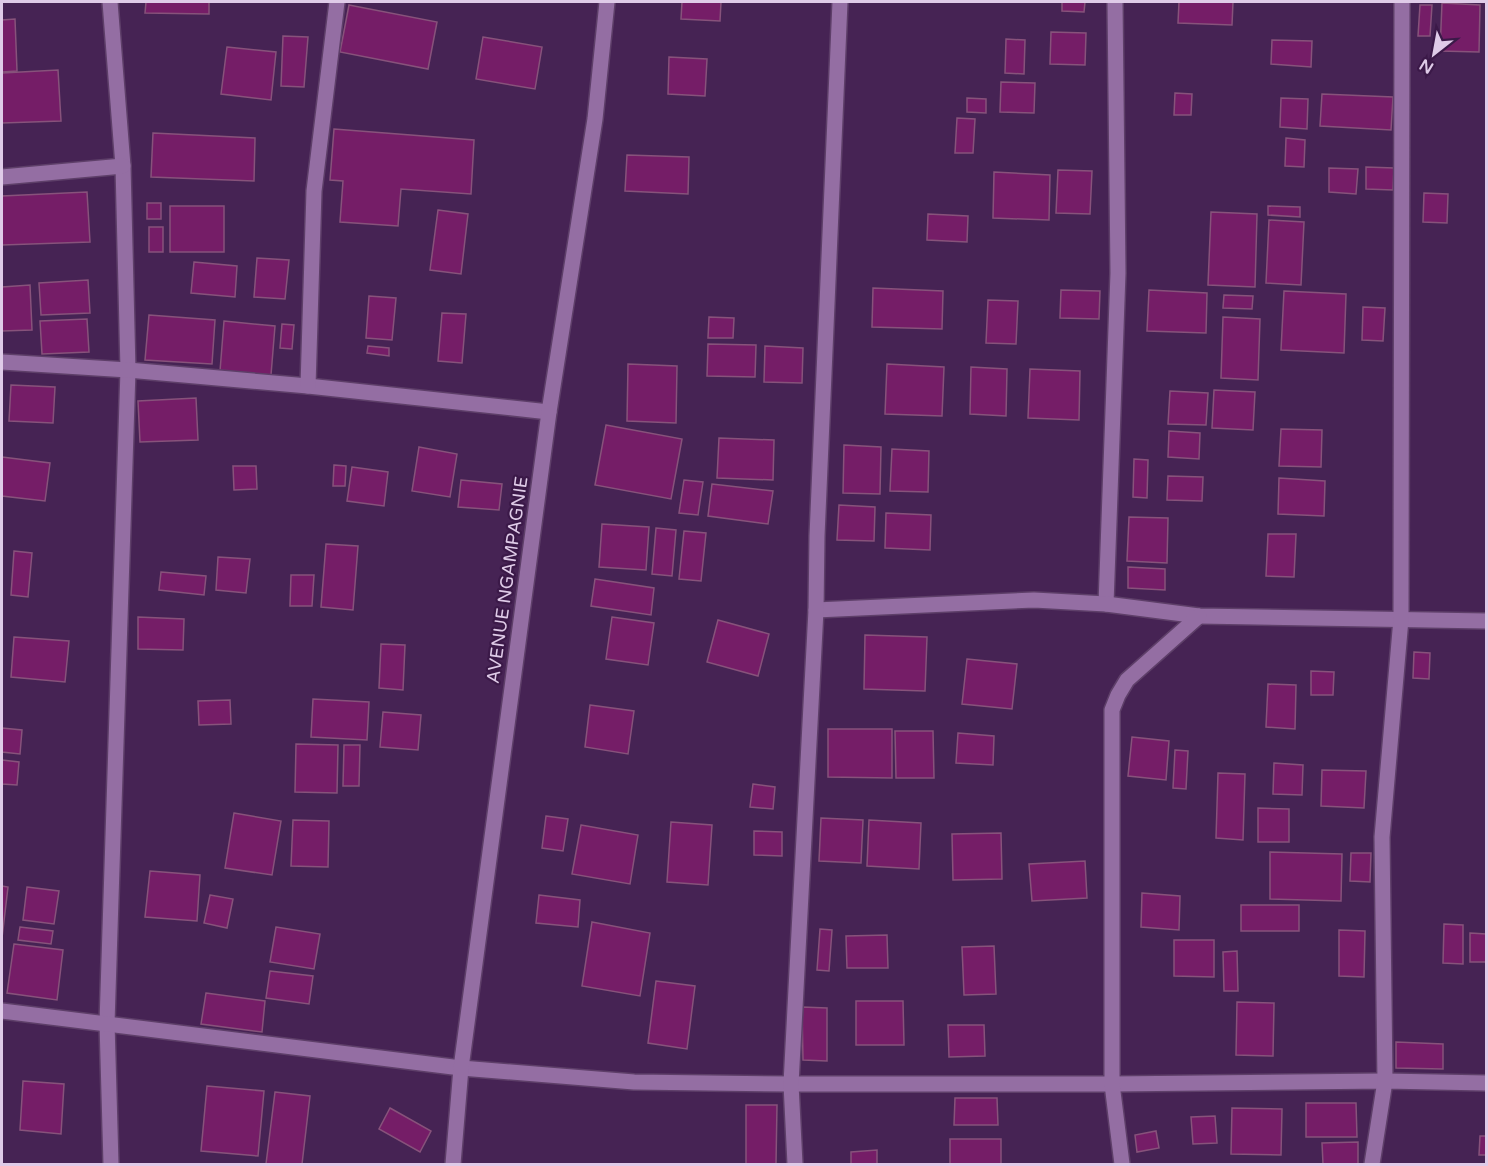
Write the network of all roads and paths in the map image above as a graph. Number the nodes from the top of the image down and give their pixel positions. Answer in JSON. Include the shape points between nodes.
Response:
{"nodes":[{"id":1,"x":110,"y":2,"type":"edge"},
{"id":2,"x":337,"y":2,"type":"edge"},
{"id":3,"x":607,"y":2,"type":"edge"},
{"id":4,"x":840,"y":2,"type":"edge"},
{"id":5,"x":1115,"y":2,"type":"edge"},
{"id":6,"x":1402,"y":2,"type":"edge"},
{"id":7,"x":123,"y":166,"type":"junction"},
{"id":8,"x":2,"y":177,"type":"edge"},
{"id":9,"x":2,"y":362,"type":"edge"},
{"id":10,"x":128,"y":370,"type":"junction"},
{"id":11,"x":308,"y":386,"type":"junction"},
{"id":12,"x":549,"y":412,"type":"junction"},
{"id":13,"x":1106,"y":604,"type":"junction"},
{"id":14,"x":816,"y":610,"type":"junction"},
{"id":15,"x":1199,"y":616,"type":"junction"},
{"id":16,"x":1401,"y":619,"type":"junction"},
{"id":17,"x":1486,"y":621,"type":"edge"},
{"id":18,"x":2,"y":1011,"type":"edge"},
{"id":19,"x":107,"y":1023,"type":"junction"},
{"id":20,"x":461,"y":1068,"type":"junction"},
{"id":21,"x":1385,"y":1081,"type":"junction"},
{"id":22,"x":1486,"y":1083,"type":"edge"},
{"id":23,"x":791,"y":1084,"type":"junction"},
{"id":24,"x":1112,"y":1084,"type":"junction"},
{"id":25,"x":111,"y":1164,"type":"edge"},
{"id":26,"x":453,"y":1164,"type":"edge"},
{"id":27,"x":795,"y":1164,"type":"edge"},
{"id":28,"x":1122,"y":1164,"type":"edge"},
{"id":29,"x":1372,"y":1164,"type":"edge"}],
"edges":[{"from":1,"to":7,"type":"street"},
{"from":2,"to":11,"type":"street","via":[[314,191]]},
{"from":3,"to":12,"type":"street","name":"AVENUE NGAMPAGNIE","via":[[595,119]]},
{"from":4,"to":14,"type":"street"},
{"from":5,"to":13,"type":"street","via":[[1118,273]]},
{"from":6,"to":16,"type":"street"},
{"from":7,"to":8,"type":"street"},
{"from":7,"to":10,"type":"street"},
{"from":9,"to":10,"type":"street"},
{"from":10,"to":11,"type":"street"},
{"from":10,"to":19,"type":"street"},
{"from":11,"to":12,"type":"street"},
{"from":12,"to":20,"type":"street","name":"AVENUE NGAMPAGNIE"},
{"from":13,"to":14,"type":"street","via":[[1034,600]]},
{"from":13,"to":15,"type":"street"},
{"from":14,"to":23,"type":"street"},
{"from":15,"to":16,"type":"street"},
{"from":15,"to":24,"type":"street","via":[[1127,680],[1112,710]]},
{"from":16,"to":17,"type":"street"},
{"from":16,"to":21,"type":"street","via":[[1382,837]]},
{"from":18,"to":19,"type":"street"},
{"from":19,"to":20,"type":"street"},
{"from":19,"to":25,"type":"street"},
{"from":20,"to":23,"type":"street","via":[[634,1082]]},
{"from":20,"to":26,"type":"street","name":"AVENUE NGAMPAGNIE"},
{"from":21,"to":22,"type":"street"},
{"from":21,"to":24,"type":"street"},
{"from":21,"to":29,"type":"street"},
{"from":23,"to":24,"type":"street"},
{"from":23,"to":27,"type":"street"},
{"from":24,"to":28,"type":"street"}]}
